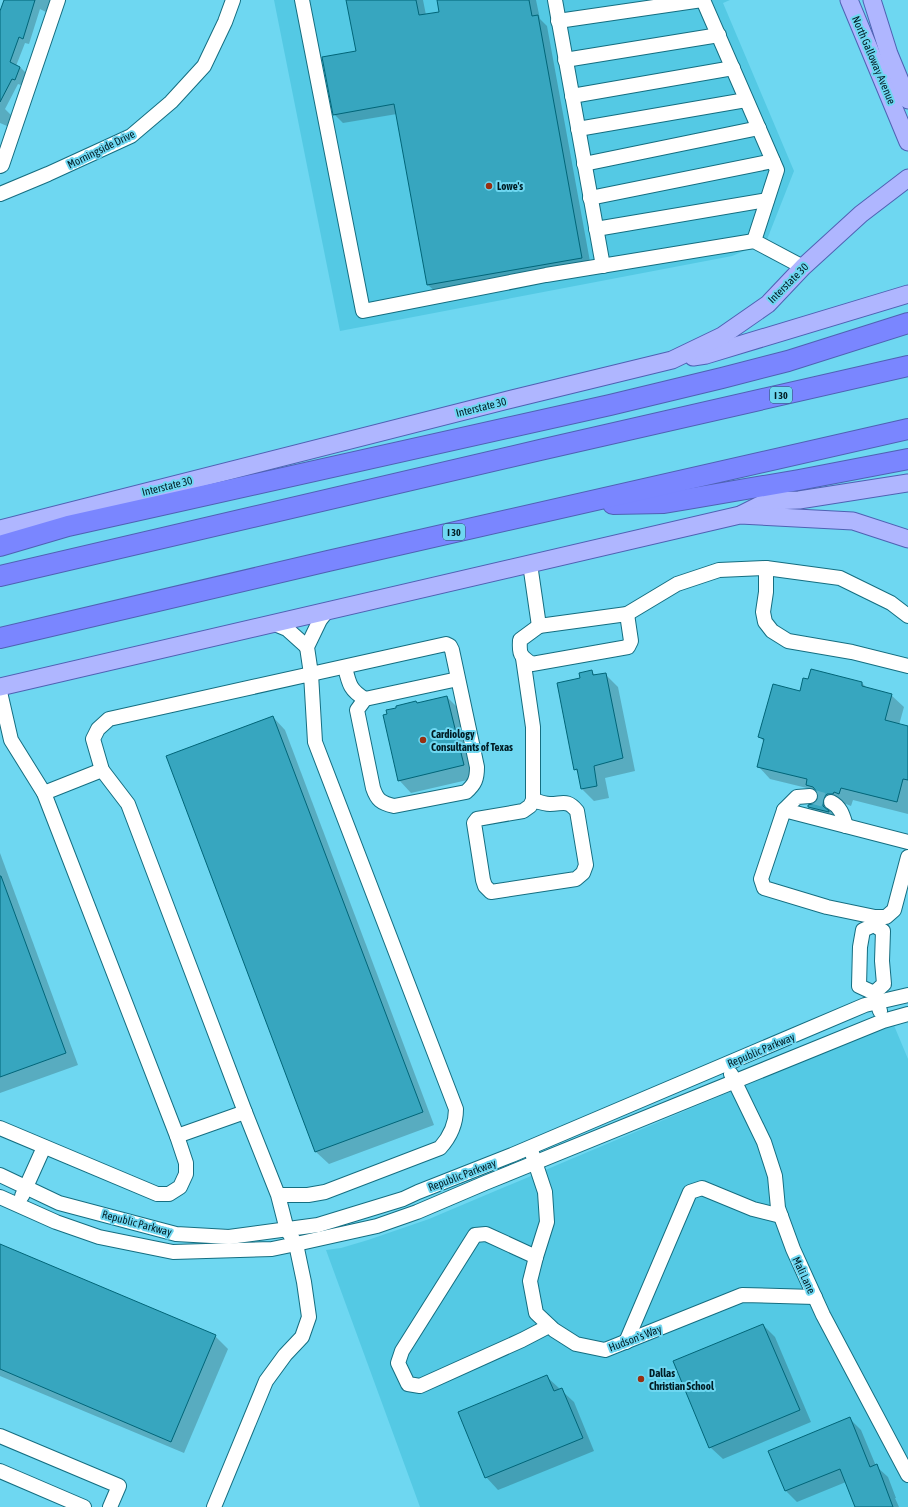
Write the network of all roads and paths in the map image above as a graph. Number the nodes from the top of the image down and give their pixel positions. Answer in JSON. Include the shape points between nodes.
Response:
{"nodes":[{"id":1,"x":58,"y":0,"type":"edge"},
{"id":2,"x":233,"y":0,"type":"edge"},
{"id":3,"x":302,"y":0,"type":"edge"},
{"id":4,"x":554,"y":0,"type":"edge"},
{"id":5,"x":703,"y":0,"type":"edge"},
{"id":6,"x":849,"y":0,"type":"edge"},
{"id":7,"x":872,"y":0,"type":"edge"},
{"id":8,"x":558,"y":21,"type":"junction"},
{"id":9,"x":718,"y":35,"type":"junction"},
{"id":10,"x":565,"y":60,"type":"junction"},
{"id":11,"x":732,"y":68,"type":"junction"},
{"id":12,"x":572,"y":96,"type":"junction"},
{"id":13,"x":746,"y":100,"type":"junction"},
{"id":14,"x":908,"y":100,"type":"edge"},
{"id":15,"x":759,"y":128,"type":"junction"},
{"id":16,"x":578,"y":129,"type":"junction"},
{"id":17,"x":908,"y":142,"type":"edge"},
{"id":18,"x":773,"y":161,"type":"junction"},
{"id":19,"x":584,"y":164,"type":"junction"},
{"id":20,"x":0,"y":166,"type":"edge"},
{"id":21,"x":908,"y":178,"type":"edge"},
{"id":22,"x":0,"y":194,"type":"edge"},
{"id":23,"x":590,"y":198,"type":"junction"},
{"id":24,"x":767,"y":200,"type":"junction"},
{"id":25,"x":596,"y":229,"type":"junction"},
{"id":26,"x":754,"y":241,"type":"junction"},
{"id":27,"x":603,"y":266,"type":"junction"},
{"id":28,"x":803,"y":267,"type":"junction"},
{"id":29,"x":908,"y":294,"type":"edge"},
{"id":30,"x":908,"y":323,"type":"edge"},
{"id":31,"x":672,"y":360,"type":"junction"},
{"id":32,"x":903,"y":366,"type":"edge"},
{"id":33,"x":908,"y":428,"type":"edge"},
{"id":34,"x":908,"y":460,"type":"edge"},
{"id":35,"x":908,"y":483,"type":"edge"},
{"id":36,"x":569,"y":506,"type":"junction"},
{"id":37,"x":740,"y":515,"type":"junction"},
{"id":38,"x":0,"y":528,"type":"edge"},
{"id":39,"x":908,"y":539,"type":"edge"},
{"id":40,"x":0,"y":546,"type":"edge"},
{"id":41,"x":530,"y":564,"type":"junction"},
{"id":42,"x":766,"y":568,"type":"junction"},
{"id":43,"x":0,"y":576,"type":"edge"},
{"id":44,"x":327,"y":611,"type":"junction"},
{"id":45,"x":627,"y":614,"type":"junction"},
{"id":46,"x":908,"y":616,"type":"edge"},
{"id":47,"x":275,"y":624,"type":"junction"},
{"id":48,"x":539,"y":626,"type":"junction"},
{"id":49,"x":0,"y":638,"type":"edge"},
{"id":50,"x":307,"y":648,"type":"junction"},
{"id":51,"x":523,"y":658,"type":"junction"},
{"id":52,"x":908,"y":666,"type":"edge"},
{"id":53,"x":345,"y":667,"type":"junction"},
{"id":54,"x":310,"y":674,"type":"junction"},
{"id":55,"x":458,"y":678,"type":"junction"},
{"id":56,"x":0,"y":687,"type":"edge"},
{"id":57,"x":0,"y":692,"type":"edge"},
{"id":58,"x":365,"y":699,"type":"junction"},
{"id":59,"x":5,"y":741,"type":"edge"},
{"id":60,"x":102,"y":770,"type":"junction"},
{"id":61,"x":44,"y":793,"type":"junction"},
{"id":62,"x":810,"y":796,"type":"tunnel mouth"},
{"id":63,"x":533,"y":800,"type":"junction"},
{"id":64,"x":831,"y":802,"type":"tunnel mouth"},
{"id":65,"x":784,"y":810,"type":"junction"},
{"id":66,"x":846,"y":826,"type":"junction"},
{"id":67,"x":908,"y":842,"type":"edge"},
{"id":68,"x":908,"y":857,"type":"edge"},
{"id":69,"x":874,"y":921,"type":"junction"},
{"id":70,"x":908,"y":995,"type":"edge"},
{"id":71,"x":876,"y":998,"type":"junction"},
{"id":72,"x":908,"y":1014,"type":"edge"},
{"id":73,"x":883,"y":1020,"type":"junction"},
{"id":74,"x":726,"y":1065,"type":"junction"},
{"id":75,"x":734,"y":1081,"type":"junction"},
{"id":76,"x":244,"y":1112,"type":"junction"},
{"id":77,"x":0,"y":1128,"type":"edge"},
{"id":78,"x":177,"y":1136,"type":"junction"},
{"id":79,"x":44,"y":1147,"type":"junction"},
{"id":80,"x":530,"y":1148,"type":"junction"},
{"id":81,"x":535,"y":1162,"type":"junction"},
{"id":82,"x":0,"y":1175,"type":"edge"},
{"id":83,"x":26,"y":1188,"type":"junction"},
{"id":84,"x":278,"y":1195,"type":"junction"},
{"id":85,"x":0,"y":1197,"type":"edge"},
{"id":86,"x":18,"y":1205,"type":"junction"},
{"id":87,"x":781,"y":1216,"type":"junction"},
{"id":88,"x":287,"y":1230,"type":"junction"},
{"id":89,"x":296,"y":1244,"type":"junction"},
{"id":90,"x":536,"y":1257,"type":"junction"},
{"id":91,"x":815,"y":1297,"type":"junction"},
{"id":92,"x":549,"y":1326,"type":"junction"},
{"id":93,"x":626,"y":1342,"type":"junction"},
{"id":94,"x":0,"y":1436,"type":"edge"},
{"id":95,"x":0,"y":1471,"type":"edge"},
{"id":96,"x":908,"y":1475,"type":"edge"},
{"id":97,"x":84,"y":1507,"type":"edge"},
{"id":98,"x":110,"y":1507,"type":"edge"},
{"id":99,"x":214,"y":1507,"type":"edge"}],
"edges":[{"from":1,"to":20,"type":"street"},
{"from":2,"to":22,"type":"street","name":"Morningside Drive","via":[[204,66],[172,102],[131,136]]},
{"from":3,"to":27,"type":"street","via":[[363,311]]},
{"from":4,"to":8,"type":"street"},
{"from":5,"to":8,"type":"street"},
{"from":5,"to":9,"type":"street"},
{"from":6,"to":17,"type":"main road","name":"North Galloway Avenue"},
{"from":7,"to":14,"type":"main road","name":"North Galloway Avenue","via":[[889,54]]},
{"from":8,"to":10,"type":"street"},
{"from":9,"to":10,"type":"street"},
{"from":9,"to":11,"type":"street"},
{"from":10,"to":12,"type":"street"},
{"from":11,"to":12,"type":"street"},
{"from":11,"to":13,"type":"street"},
{"from":12,"to":16,"type":"street"},
{"from":13,"to":15,"type":"street"},
{"from":13,"to":16,"type":"street"},
{"from":15,"to":18,"type":"street"},
{"from":15,"to":19,"type":"street"},
{"from":16,"to":19,"type":"street"},
{"from":18,"to":23,"type":"street"},
{"from":18,"to":24,"type":"street","via":[[777,170]]},
{"from":19,"to":23,"type":"street"},
{"from":21,"to":28,"type":"main road","name":"Interstate 30","via":[[861,214]]},
{"from":23,"to":25,"type":"street"},
{"from":24,"to":25,"type":"street"},
{"from":24,"to":26,"type":"street"},
{"from":25,"to":27,"type":"street"},
{"from":26,"to":27,"type":"street"},
{"from":26,"to":28,"type":"street"},
{"from":28,"to":31,"type":"main road","name":"Interstate 30","via":[[768,304],[722,336]]},
{"from":29,"to":31,"type":"main road","via":[[706,355]]},
{"from":30,"to":40,"type":"highway","via":[[788,362],[729,377],[76,524]]},
{"from":31,"to":38,"type":"main road","name":"Interstate 30"},
{"from":32,"to":43,"type":"highway","number":"I 30"},
{"from":33,"to":36,"type":"highway","number":"I 30"},
{"from":34,"to":36,"type":"highway","via":[[664,503]]},
{"from":35,"to":37,"type":"main road","via":[[799,500],[768,502]]},
{"from":36,"to":49,"type":"highway","number":"I 30"},
{"from":37,"to":39,"type":"main road","via":[[853,521]]},
{"from":37,"to":41,"type":"main road"},
{"from":41,"to":44,"type":"main road"},
{"from":41,"to":48,"type":"street"},
{"from":42,"to":45,"type":"street","via":[[719,570],[677,584]]},
{"from":42,"to":46,"type":"street","via":[[840,578],[891,603]]},
{"from":42,"to":52,"type":"street","via":[[763,612],[765,622],[772,631],[788,641],[852,652]]},
{"from":44,"to":47,"type":"main road"},
{"from":44,"to":50,"type":"street"},
{"from":45,"to":48,"type":"street"},
{"from":45,"to":51,"type":"street","via":[[631,641],[628,647],[532,664]]},
{"from":47,"to":50,"type":"street","via":[[288,629]]},
{"from":47,"to":56,"type":"main road"},
{"from":48,"to":51,"type":"street","via":[[520,640]]},
{"from":50,"to":54,"type":"street"},
{"from":51,"to":63,"type":"street","via":[[533,727]]},
{"from":53,"to":54,"type":"street"},
{"from":53,"to":55,"type":"street","via":[[446,644],[452,650]]},
{"from":53,"to":58,"type":"street","via":[[349,685],[355,693]]},
{"from":54,"to":60,"type":"street","via":[[109,719],[98,728],[93,739]]},
{"from":54,"to":84,"type":"street","via":[[315,742],[454,1102],[456,1118],[447,1141],[440,1148],[326,1192]]},
{"from":55,"to":58,"type":"street"},
{"from":55,"to":58,"type":"street","via":[[477,767],[474,785],[466,792],[394,806],[376,798],[357,710]]},
{"from":57,"to":59,"type":"street"},
{"from":59,"to":61,"type":"street"},
{"from":60,"to":61,"type":"street"},
{"from":60,"to":76,"type":"street","via":[[128,804]]},
{"from":61,"to":78,"type":"street"},
{"from":62,"to":65,"type":"street","via":[[796,797]]},
{"from":63,"to":63,"type":"street","via":[[523,811],[477,819],[474,823],[483,880],[491,892],[576,879],[583,874],[586,865],[577,811],[572,805],[564,802],[549,804]]},
{"from":64,"to":66,"type":"street","via":[[842,813]]},
{"from":65,"to":66,"type":"street"},
{"from":65,"to":69,"type":"street","via":[[761,879],[764,888]]},
{"from":66,"to":67,"type":"street"},
{"from":68,"to":69,"type":"street","via":[[894,910],[886,917]]},
{"from":69,"to":71,"type":"street","via":[[883,931],[884,984]]},
{"from":69,"to":71,"type":"street","via":[[863,930],[859,986]]},
{"from":70,"to":71,"type":"street","name":"Republic Parkway"},
{"from":71,"to":73,"type":"street"},
{"from":71,"to":74,"type":"street","name":"Republic Parkway","via":[[865,1006]]},
{"from":72,"to":73,"type":"street","name":"Republic Parkway"},
{"from":73,"to":75,"type":"street","name":"Republic Parkway"},
{"from":74,"to":75,"type":"street","name":"Mali Lane"},
{"from":74,"to":80,"type":"street","name":"Republic Parkway"},
{"from":75,"to":81,"type":"street","name":"Republic Parkway"},
{"from":75,"to":87,"type":"street","name":"Mali Lane","via":[[764,1142],[775,1176]]},
{"from":76,"to":78,"type":"street"},
{"from":76,"to":84,"type":"street"},
{"from":77,"to":79,"type":"street"},
{"from":78,"to":79,"type":"street","via":[[186,1163],[186,1174],[180,1187],[169,1194],[157,1194]]},
{"from":79,"to":83,"type":"street"},
{"from":80,"to":81,"type":"street","name":"Hudson's Way"},
{"from":80,"to":88,"type":"street","name":"Republic Parkway","via":[[403,1199],[318,1225]]},
{"from":81,"to":89,"type":"street","name":"Republic Parkway","via":[[417,1212],[377,1226]]},
{"from":81,"to":90,"type":"street","name":"Hudson's Way","via":[[546,1192],[547,1222]]},
{"from":82,"to":83,"type":"street","name":"Republic Parkway"},
{"from":83,"to":86,"type":"street"},
{"from":83,"to":88,"type":"street","name":"Republic Parkway","via":[[59,1203],[176,1234],[229,1237]]},
{"from":84,"to":88,"type":"street"},
{"from":85,"to":86,"type":"street","name":"Republic Parkway"},
{"from":86,"to":89,"type":"street","name":"Republic Parkway","via":[[99,1237],[173,1252],[272,1249]]},
{"from":87,"to":91,"type":"street","name":"Mali Lane"},
{"from":87,"to":93,"type":"street","via":[[753,1209],[702,1188],[690,1192]]},
{"from":88,"to":89,"type":"street"},
{"from":89,"to":99,"type":"street","via":[[309,1317],[302,1337],[285,1354],[266,1381]]},
{"from":90,"to":92,"type":"street","name":"Hudson's Way","via":[[530,1281],[536,1313]]},
{"from":90,"to":92,"type":"street","via":[[486,1234],[475,1235],[402,1351],[398,1363],[408,1384],[420,1386]]},
{"from":91,"to":93,"type":"street","name":"Hudson's Way","via":[[742,1295]]},
{"from":91,"to":96,"type":"street","name":"Mali Lane"},
{"from":92,"to":93,"type":"street","name":"Hudson's Way","via":[[576,1344],[605,1350]]},
{"from":94,"to":98,"type":"street","via":[[119,1486]]},
{"from":95,"to":97,"type":"street"}]}
